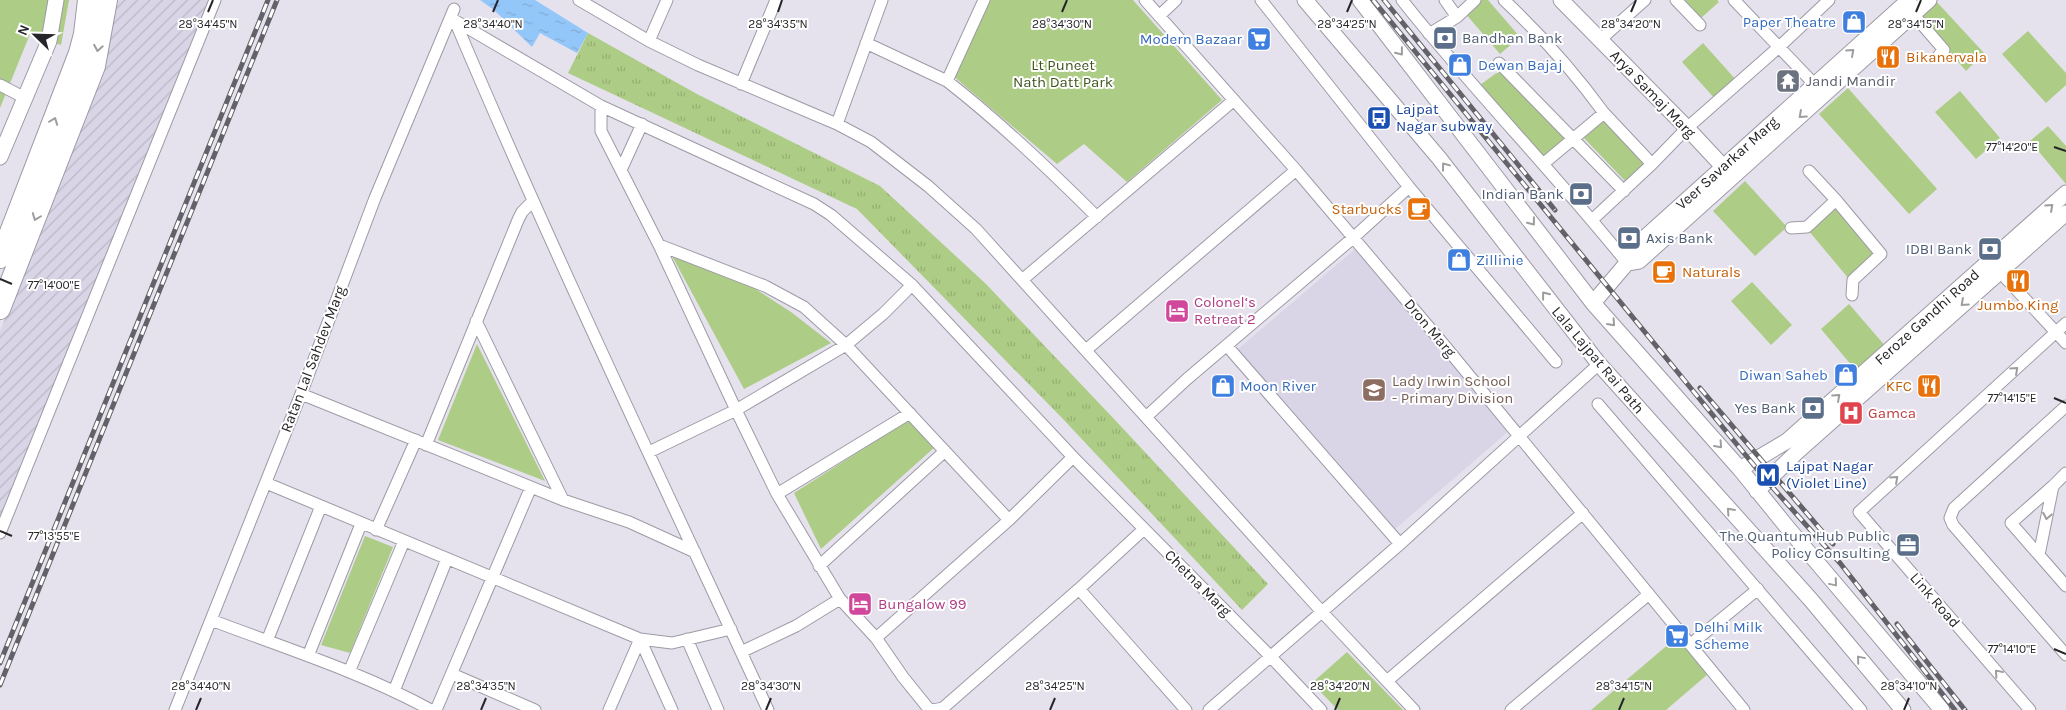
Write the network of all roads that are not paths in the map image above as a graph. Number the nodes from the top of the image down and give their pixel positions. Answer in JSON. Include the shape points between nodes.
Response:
{"nodes":[{"id":1,"x":56,"y":0,"type":"edge"},
{"id":2,"x":88,"y":0,"type":"edge"},
{"id":3,"x":107,"y":0,"type":"edge"},
{"id":4,"x":215,"y":0,"type":"edge"},
{"id":5,"x":579,"y":0,"type":"edge"},
{"id":6,"x":667,"y":0,"type":"edge"},
{"id":7,"x":776,"y":0,"type":"edge"},
{"id":8,"x":882,"y":0,"type":"edge"},
{"id":9,"x":984,"y":0,"type":"edge"},
{"id":10,"x":1144,"y":0,"type":"edge"},
{"id":11,"x":1176,"y":0,"type":"edge"},
{"id":12,"x":1261,"y":0,"type":"edge"},
{"id":13,"x":1306,"y":0,"type":"edge"},
{"id":14,"x":1360,"y":0,"type":"edge"},
{"id":15,"x":1402,"y":0,"type":"edge"},
{"id":16,"x":1445,"y":0,"type":"edge"},
{"id":17,"x":1475,"y":0,"type":"edge"},
{"id":18,"x":1504,"y":0,"type":"edge"},
{"id":19,"x":1561,"y":0,"type":"edge"},
{"id":20,"x":1645,"y":0,"type":"edge"},
{"id":21,"x":1676,"y":0,"type":"edge"},
{"id":22,"x":1734,"y":0,"type":"edge"},
{"id":23,"x":1828,"y":0,"type":"edge"},
{"id":24,"x":1929,"y":0,"type":"edge"},
{"id":25,"x":1911,"y":7,"type":"edge"},
{"id":26,"x":1159,"y":16,"type":"junction"},
{"id":27,"x":454,"y":17,"type":"junction"},
{"id":28,"x":1457,"y":17,"type":"junction"},
{"id":29,"x":1700,"y":25,"type":"dead end"},
{"id":30,"x":1429,"y":34,"type":"junction"},
{"id":31,"x":1600,"y":40,"type":"junction"},
{"id":32,"x":649,"y":41,"type":"junction"},
{"id":33,"x":866,"y":43,"type":"junction"},
{"id":34,"x":1779,"y":47,"type":"junction"},
{"id":35,"x":1939,"y":55,"type":"dead end"},
{"id":36,"x":1499,"y":63,"type":"dead end"},
{"id":37,"x":947,"y":81,"type":"junction"},
{"id":38,"x":741,"y":84,"type":"junction"},
{"id":39,"x":0,"y":85,"type":"edge"},
{"id":40,"x":1819,"y":89,"type":"junction"},
{"id":41,"x":25,"y":98,"type":"junction"},
{"id":42,"x":1234,"y":100,"type":"junction"},
{"id":43,"x":601,"y":106,"type":"junction"},
{"id":44,"x":1604,"y":112,"type":"junction"},
{"id":45,"x":642,"y":124,"type":"junction"},
{"id":46,"x":837,"y":124,"type":"junction"},
{"id":47,"x":1687,"y":128,"type":"junction"},
{"id":48,"x":1574,"y":138,"type":"junction"},
{"id":49,"x":0,"y":157,"type":"edge"},
{"id":50,"x":1543,"y":164,"type":"junction"},
{"id":51,"x":1652,"y":164,"type":"junction"},
{"id":52,"x":45,"y":169,"type":"junction"},
{"id":53,"x":621,"y":170,"type":"junction"},
{"id":54,"x":1296,"y":170,"type":"junction"},
{"id":55,"x":1809,"y":170,"type":"dead end"},
{"id":56,"x":1727,"y":172,"type":"junction"},
{"id":57,"x":1409,"y":187,"type":"junction"},
{"id":58,"x":1624,"y":191,"type":"junction"},
{"id":59,"x":2066,"y":193,"type":"edge"},
{"id":60,"x":1836,"y":200,"type":"junction"},
{"id":61,"x":533,"y":201,"type":"junction"},
{"id":62,"x":2066,"y":213,"type":"edge"},
{"id":63,"x":1097,"y":217,"type":"junction"},
{"id":64,"x":1592,"y":220,"type":"junction"},
{"id":65,"x":1791,"y":228,"type":"dead end"},
{"id":66,"x":1353,"y":238,"type":"junction"},
{"id":67,"x":2027,"y":238,"type":"junction"},
{"id":68,"x":659,"y":245,"type":"junction"},
{"id":69,"x":0,"y":258,"type":"edge"},
{"id":70,"x":1627,"y":263,"type":"junction"},
{"id":71,"x":2000,"y":272,"type":"junction"},
{"id":72,"x":1022,"y":280,"type":"junction"},
{"id":73,"x":912,"y":286,"type":"junction"},
{"id":74,"x":1852,"y":295,"type":"dead end"},
{"id":75,"x":1593,"y":303,"type":"junction"},
{"id":76,"x":0,"y":309,"type":"edge"},
{"id":77,"x":476,"y":321,"type":"junction"},
{"id":78,"x":2066,"y":323,"type":"edge"},
{"id":79,"x":2055,"y":332,"type":"junction"},
{"id":80,"x":2066,"y":343,"type":"edge"},
{"id":81,"x":846,"y":345,"type":"junction"},
{"id":82,"x":1227,"y":346,"type":"junction"},
{"id":83,"x":1086,"y":350,"type":"junction"},
{"id":84,"x":1556,"y":362,"type":"dead end"},
{"id":85,"x":1599,"y":364,"type":"junction"},
{"id":86,"x":301,"y":394,"type":"junction"},
{"id":87,"x":1598,"y":404,"type":"dead end"},
{"id":88,"x":2066,"y":406,"type":"edge"},
{"id":89,"x":736,"y":410,"type":"junction"},
{"id":90,"x":910,"y":413,"type":"junction"},
{"id":91,"x":1146,"y":416,"type":"junction"},
{"id":92,"x":1520,"y":436,"type":"junction"},
{"id":93,"x":282,"y":440,"type":"junction"},
{"id":94,"x":421,"y":442,"type":"junction"},
{"id":95,"x":1792,"y":446,"type":"junction"},
{"id":96,"x":293,"y":448,"type":"dead end"},
{"id":97,"x":945,"y":451,"type":"junction"},
{"id":98,"x":649,"y":452,"type":"junction"},
{"id":99,"x":1073,"y":457,"type":"junction"},
{"id":100,"x":1740,"y":469,"type":"junction"},
{"id":101,"x":2066,"y":474,"type":"edge"},
{"id":102,"x":266,"y":483,"type":"junction"},
{"id":103,"x":2052,"y":486,"type":"junction"},
{"id":104,"x":531,"y":487,"type":"junction"},
{"id":105,"x":1757,"y":491,"type":"junction"},
{"id":106,"x":777,"y":494,"type":"junction"},
{"id":107,"x":563,"y":500,"type":"junction"},
{"id":108,"x":320,"y":506,"type":"junction"},
{"id":109,"x":1584,"y":513,"type":"junction"},
{"id":110,"x":1009,"y":520,"type":"junction"},
{"id":111,"x":361,"y":524,"type":"junction"},
{"id":112,"x":1144,"y":529,"type":"junction"},
{"id":113,"x":376,"y":530,"type":"junction"},
{"id":114,"x":0,"y":533,"type":"edge"},
{"id":115,"x":404,"y":541,"type":"junction"},
{"id":116,"x":1400,"y":544,"type":"junction"},
{"id":117,"x":695,"y":552,"type":"junction"},
{"id":118,"x":2039,"y":555,"type":"junction"},
{"id":119,"x":447,"y":559,"type":"junction"},
{"id":120,"x":819,"y":566,"type":"junction"},
{"id":121,"x":492,"y":578,"type":"junction"},
{"id":122,"x":2066,"y":586,"type":"edge"},
{"id":123,"x":1079,"y":589,"type":"junction"},
{"id":124,"x":1758,"y":589,"type":"junction"},
{"id":125,"x":1649,"y":594,"type":"junction"},
{"id":126,"x":840,"y":599,"type":"junction"},
{"id":127,"x":1322,"y":612,"type":"junction"},
{"id":128,"x":212,"y":620,"type":"junction"},
{"id":129,"x":731,"y":629,"type":"junction"},
{"id":130,"x":876,"y":638,"type":"junction"},
{"id":131,"x":640,"y":639,"type":"junction"},
{"id":132,"x":687,"y":639,"type":"junction"},
{"id":133,"x":267,"y":641,"type":"junction"},
{"id":134,"x":1691,"y":644,"type":"junction"},
{"id":135,"x":741,"y":652,"type":"junction"},
{"id":136,"x":2066,"y":655,"type":"edge"},
{"id":137,"x":308,"y":656,"type":"junction"},
{"id":138,"x":1270,"y":656,"type":"junction"},
{"id":139,"x":349,"y":672,"type":"junction"},
{"id":140,"x":452,"y":674,"type":"junction"},
{"id":141,"x":1387,"y":681,"type":"junction"},
{"id":142,"x":394,"y":691,"type":"junction"},
{"id":143,"x":177,"y":709,"type":"edge"},
{"id":144,"x":1741,"y":709,"type":"edge"},
{"id":145,"x":431,"y":710,"type":"edge"},
{"id":146,"x":436,"y":710,"type":"edge"},
{"id":147,"x":536,"y":710,"type":"edge"},
{"id":148,"x":609,"y":710,"type":"edge"},
{"id":149,"x":672,"y":710,"type":"edge"},
{"id":150,"x":718,"y":710,"type":"edge"},
{"id":151,"x":768,"y":710,"type":"edge"},
{"id":152,"x":933,"y":710,"type":"edge"},
{"id":153,"x":1186,"y":710,"type":"edge"},
{"id":154,"x":1209,"y":710,"type":"edge"},
{"id":155,"x":1320,"y":710,"type":"edge"},
{"id":156,"x":1414,"y":710,"type":"edge"},
{"id":157,"x":1511,"y":710,"type":"edge"},
{"id":158,"x":1861,"y":710,"type":"edge"},
{"id":159,"x":1903,"y":710,"type":"edge"},
{"id":160,"x":1942,"y":710,"type":"edge"},
{"id":161,"x":2030,"y":710,"type":"edge"}],
"edges":[{"from":1,"to":41,"type":"main road","via":[[49,41]]},
{"from":52,"to":2,"type":"highway","one_way":true,"via":[[82,43]]},
{"from":3,"to":52,"type":"highway","one_way":true,"via":[[95,66]]},
{"from":4,"to":114,"type":"street"},
{"from":5,"to":32,"type":"street"},
{"from":6,"to":32,"type":"street"},
{"from":7,"to":38,"type":"street"},
{"from":8,"to":33,"type":"street"},
{"from":9,"to":37,"type":"street"},
{"from":10,"to":26,"type":"street","name":"Dron Marg"},
{"from":11,"to":26,"type":"street"},
{"from":12,"to":57,"type":"street"},
{"from":85,"to":13,"type":"main road","name":"Lala Lajpat Rai Path","one_way":true,"via":[[1439,158]]},
{"from":14,"to":75,"type":"main road","one_way":true},
{"from":15,"to":30,"type":"street"},
{"from":16,"to":28,"type":"street"},
{"from":17,"to":28,"type":"street"},
{"from":18,"to":44,"type":"street","via":[[1529,23]]},
{"from":19,"to":31,"type":"main road","name":"Arya Samaj Marg"},
{"from":20,"to":31,"type":"street"},
{"from":21,"to":29,"type":"street"},
{"from":22,"to":34,"type":"street"},
{"from":23,"to":34,"type":"street"},
{"from":24,"to":25,"type":"main road","name":"Veer Savarkar Marg"},
{"from":25,"to":35,"type":"street","via":[[1944,50]]},
{"from":25,"to":40,"type":"main road","name":"Veer Savarkar Marg"},
{"from":26,"to":42,"type":"street","name":"Dron Marg"},
{"from":27,"to":43,"type":"street","name":"Chetna Marg"},
{"from":27,"to":61,"type":"street"},
{"from":27,"to":86,"type":"street","name":"Ratan Lal Sahdev Marg","via":[[375,198]]},
{"from":28,"to":30,"type":"street"},
{"from":30,"to":50,"type":"street"},
{"from":31,"to":47,"type":"main road","name":"Arya Samaj Marg"},
{"from":32,"to":38,"type":"street"},
{"from":33,"to":37,"type":"street"},
{"from":33,"to":46,"type":"street"},
{"from":34,"to":40,"type":"street"},
{"from":34,"to":47,"type":"street"},
{"from":36,"to":48,"type":"street"},
{"from":37,"to":63,"type":"street","via":[[1034,155]]},
{"from":38,"to":46,"type":"street"},
{"from":39,"to":41,"type":"street"},
{"from":40,"to":56,"type":"main road","name":"Veer Savarkar Marg"},
{"from":41,"to":49,"type":"main road"},
{"from":42,"to":54,"type":"street","name":"Dron Marg"},
{"from":42,"to":63,"type":"street"},
{"from":43,"to":45,"type":"street","name":"Chetna Marg"},
{"from":43,"to":53,"type":"street","via":[[601,131]]},
{"from":44,"to":48,"type":"street"},
{"from":44,"to":51,"type":"street"},
{"from":45,"to":53,"type":"street"},
{"from":45,"to":73,"type":"street","name":"Chetna Marg","via":[[814,204]]},
{"from":46,"to":72,"type":"street","via":[[871,142],[928,186],[976,229]]},
{"from":47,"to":51,"type":"street"},
{"from":47,"to":56,"type":"main road","name":"Arya Samaj Marg"},
{"from":48,"to":50,"type":"street"},
{"from":48,"to":58,"type":"street"},
{"from":50,"to":64,"type":"street"},
{"from":51,"to":58,"type":"street"},
{"from":52,"to":69,"type":"highway"},
{"from":52,"to":76,"type":"highway","one_way":true},
{"from":53,"to":68,"type":"street"},
{"from":54,"to":66,"type":"street","name":"Dron Marg"},
{"from":54,"to":83,"type":"street"},
{"from":55,"to":60,"type":"street"},
{"from":56,"to":70,"type":"main road","name":"Veer Savarkar Marg","via":[[1639,261]]},
{"from":57,"to":66,"type":"street"},
{"from":57,"to":84,"type":"street"},
{"from":58,"to":64,"type":"street"},
{"from":67,"to":59,"type":"main road","name":"Feroze Gandhi Road","one_way":true},
{"from":60,"to":65,"type":"street","via":[[1807,227]]},
{"from":60,"to":74,"type":"street","via":[[1881,254],[1853,280]]},
{"from":61,"to":77,"type":"street","via":[[518,220]]},
{"from":61,"to":98,"type":"street"},
{"from":62,"to":67,"type":"main road","name":"Feroze Gandhi Road"},
{"from":63,"to":72,"type":"street"},
{"from":64,"to":70,"type":"street"},
{"from":66,"to":82,"type":"street"},
{"from":66,"to":92,"type":"street","name":"Dron Marg"},
{"from":67,"to":71,"type":"main road","name":"Feroze Gandhi Road"},
{"from":95,"to":67,"type":"main road","name":"Feroze Gandhi Road","one_way":true},
{"from":68,"to":81,"type":"street","via":[[765,286],[804,307]]},
{"from":68,"to":89,"type":"street"},
{"from":70,"to":75,"type":"main road"},
{"from":71,"to":79,"type":"street"},
{"from":71,"to":95,"type":"main road","name":"Feroze Gandhi Road","one_way":true},
{"from":72,"to":83,"type":"street"},
{"from":73,"to":81,"type":"street"},
{"from":73,"to":99,"type":"street","name":"Chetna Marg"},
{"from":75,"to":100,"type":"main road","one_way":true},
{"from":77,"to":94,"type":"street"},
{"from":77,"to":107,"type":"street"},
{"from":78,"to":79,"type":"street"},
{"from":79,"to":80,"type":"street"},
{"from":161,"to":79,"type":"street","name":"Link Road","one_way":true,"via":[[1858,512]]},
{"from":81,"to":89,"type":"street"},
{"from":81,"to":90,"type":"street"},
{"from":82,"to":91,"type":"street"},
{"from":82,"to":116,"type":"street"},
{"from":83,"to":91,"type":"street","via":[[1122,382]]},
{"from":85,"to":92,"type":"street"},
{"from":159,"to":85,"type":"main road","name":"Lala Lajpat Rai Path","one_way":true,"via":[[1810,600]]},
{"from":86,"to":93,"type":"street","name":"Ratan Lal Sahdev Marg"},
{"from":86,"to":94,"type":"street"},
{"from":87,"to":124,"type":"street"},
{"from":88,"to":136,"type":"street","via":[[1954,508],[1950,518]]},
{"from":89,"to":98,"type":"street"},
{"from":89,"to":106,"type":"street"},
{"from":90,"to":97,"type":"street"},
{"from":90,"to":106,"type":"street"},
{"from":91,"to":127,"type":"street"},
{"from":92,"to":109,"type":"street","name":"Dron Marg"},
{"from":92,"to":116,"type":"street"},
{"from":93,"to":96,"type":"street"},
{"from":93,"to":102,"type":"street","name":"Ratan Lal Sahdev Marg"},
{"from":94,"to":104,"type":"street"},
{"from":94,"to":113,"type":"street"},
{"from":95,"to":100,"type":"main road"},
{"from":95,"to":105,"type":"main road"},
{"from":97,"to":110,"type":"street"},
{"from":97,"to":120,"type":"street"},
{"from":98,"to":117,"type":"street"},
{"from":99,"to":110,"type":"street"},
{"from":99,"to":112,"type":"street","name":"Chetna Marg"},
{"from":100,"to":105,"type":"main road"},
{"from":101,"to":103,"type":"street"},
{"from":102,"to":108,"type":"street"},
{"from":102,"to":128,"type":"street","name":"Ratan Lal Sahdev Marg"},
{"from":103,"to":118,"type":"street","one_way":true},
{"from":103,"to":118,"type":"street","via":[[2011,523]]},
{"from":104,"to":107,"type":"street"},
{"from":104,"to":121,"type":"street"},
{"from":105,"to":160,"type":"main road","one_way":true},
{"from":106,"to":120,"type":"street"},
{"from":107,"to":117,"type":"street","via":[[630,522]]},
{"from":108,"to":111,"type":"street"},
{"from":108,"to":133,"type":"street"},
{"from":109,"to":125,"type":"street","name":"Dron Marg"},
{"from":109,"to":141,"type":"street"},
{"from":110,"to":130,"type":"street"},
{"from":111,"to":113,"type":"street"},
{"from":111,"to":137,"type":"street"},
{"from":112,"to":123,"type":"street"},
{"from":112,"to":138,"type":"street","name":"Chetna Marg"},
{"from":113,"to":115,"type":"street"},
{"from":115,"to":119,"type":"street"},
{"from":115,"to":139,"type":"street"},
{"from":116,"to":127,"type":"street"},
{"from":117,"to":129,"type":"street"},
{"from":118,"to":122,"type":"street"},
{"from":119,"to":121,"type":"street"},
{"from":119,"to":142,"type":"street"},
{"from":120,"to":126,"type":"street"},
{"from":121,"to":131,"type":"street"},
{"from":121,"to":140,"type":"street"},
{"from":123,"to":152,"type":"street","via":[[943,708]]},
{"from":123,"to":153,"type":"street"},
{"from":124,"to":134,"type":"street"},
{"from":124,"to":158,"type":"street"},
{"from":125,"to":134,"type":"street","name":"Dron Marg"},
{"from":125,"to":157,"type":"street"},
{"from":126,"to":130,"type":"street"},
{"from":126,"to":135,"type":"street","via":[[796,626]]},
{"from":127,"to":138,"type":"street"},
{"from":127,"to":141,"type":"street"},
{"from":128,"to":133,"type":"street"},
{"from":128,"to":143,"type":"street","name":"Ratan Lal Sahdev Marg","via":[[201,662]]},
{"from":129,"to":132,"type":"street"},
{"from":129,"to":135,"type":"street"},
{"from":130,"to":152,"type":"street","via":[[903,677]]},
{"from":131,"to":132,"type":"street","via":[[672,643]]},
{"from":131,"to":148,"type":"street"},
{"from":131,"to":149,"type":"street"},
{"from":132,"to":150,"type":"street"},
{"from":133,"to":137,"type":"street"},
{"from":134,"to":144,"type":"street","name":"Dron Marg"},
{"from":135,"to":151,"type":"street"},
{"from":137,"to":139,"type":"street"},
{"from":138,"to":154,"type":"street"},
{"from":138,"to":155,"type":"street","name":"Chetna Marg"},
{"from":139,"to":142,"type":"street"},
{"from":140,"to":146,"type":"street"},
{"from":140,"to":147,"type":"street"},
{"from":141,"to":156,"type":"street"},
{"from":142,"to":145,"type":"street"}]}
